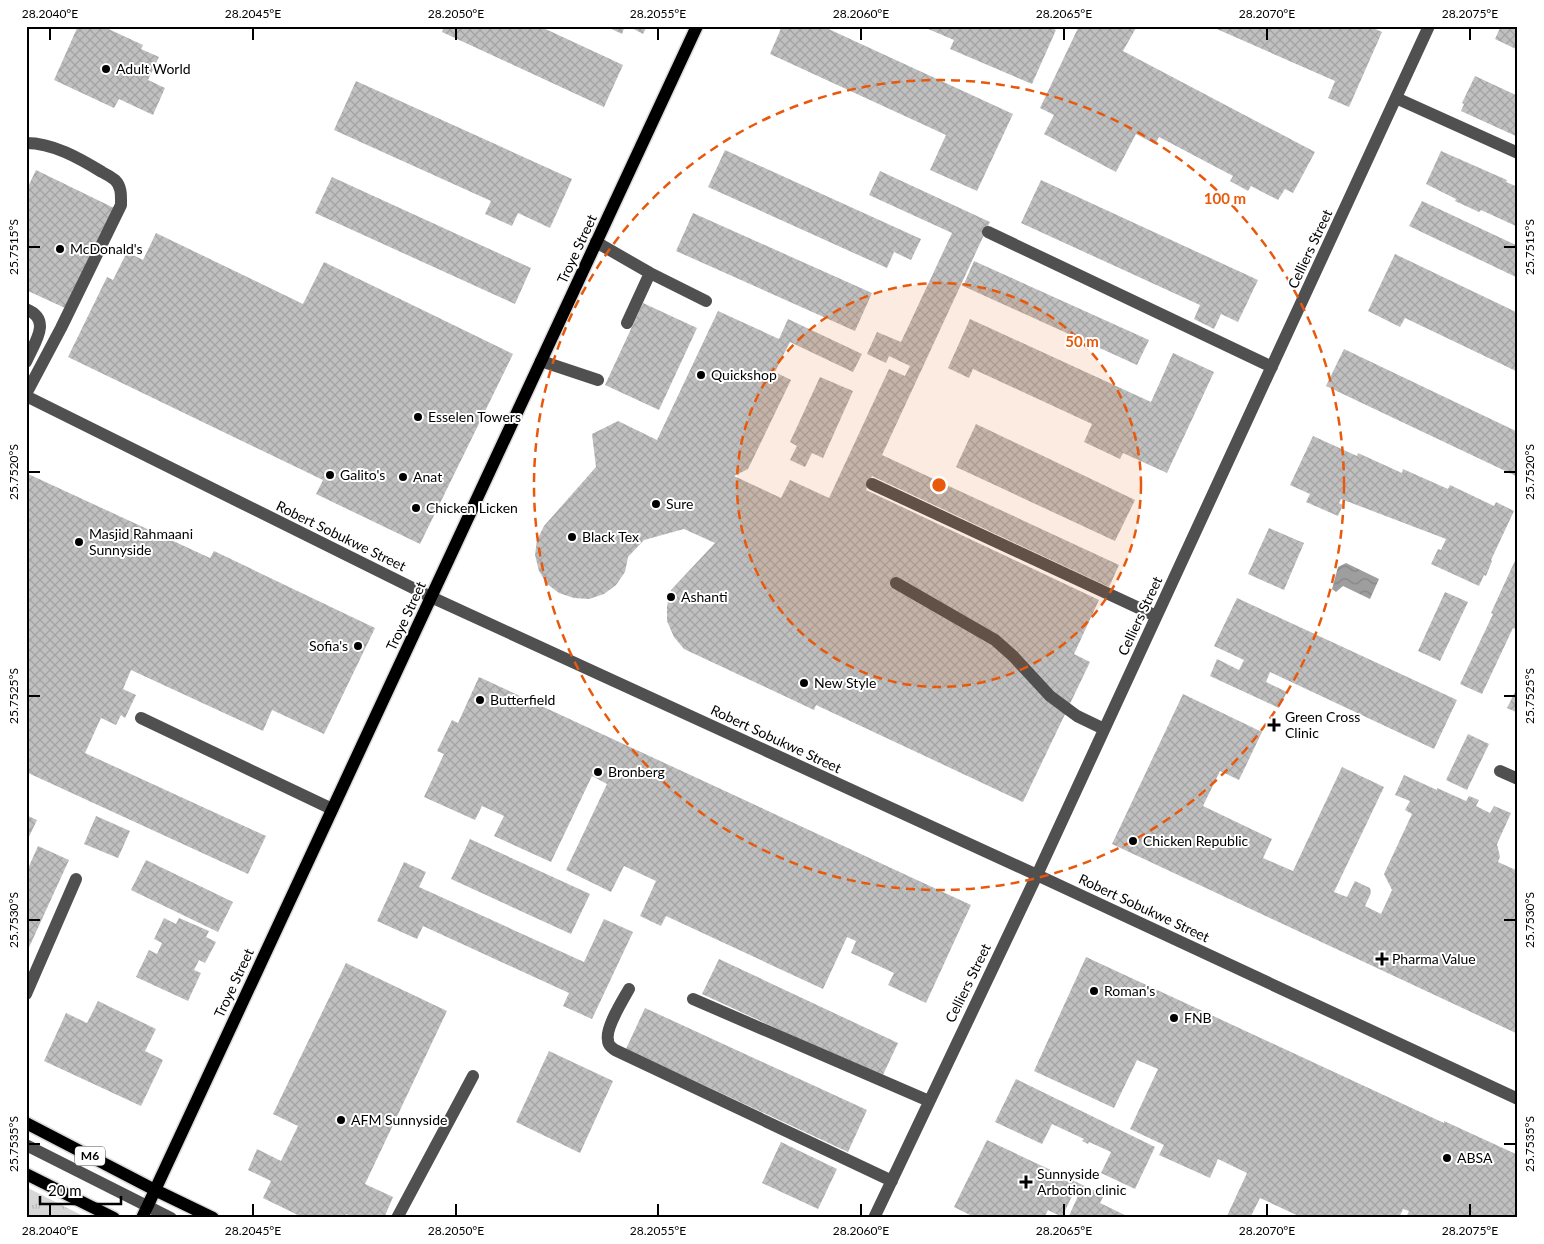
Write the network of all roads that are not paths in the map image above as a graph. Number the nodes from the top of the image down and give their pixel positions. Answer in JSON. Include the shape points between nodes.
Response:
{"nodes":[{"id":1,"x":696,"y":26,"type":"edge"},
{"id":2,"x":1429,"y":26,"type":"edge"},
{"id":3,"x":1396,"y":98,"type":"junction"},
{"id":4,"x":26,"y":143,"type":"edge"},
{"id":5,"x":1518,"y":153,"type":"edge"},
{"id":6,"x":988,"y":232,"type":"dead end"},
{"id":7,"x":596,"y":242,"type":"junction"},
{"id":8,"x":650,"y":272,"type":"junction"},
{"id":9,"x":706,"y":301,"type":"dead end"},
{"id":10,"x":26,"y":309,"type":"edge"},
{"id":11,"x":627,"y":323,"type":"dead end"},
{"id":12,"x":541,"y":361,"type":"junction"},
{"id":13,"x":26,"y":362,"type":"edge"},
{"id":14,"x":1272,"y":367,"type":"junction"},
{"id":15,"x":598,"y":380,"type":"dead end"},
{"id":16,"x":26,"y":395,"type":"edge"},
{"id":17,"x":872,"y":484,"type":"dead end"},
{"id":18,"x":896,"y":583,"type":"dead end"},
{"id":19,"x":431,"y":597,"type":"junction"},
{"id":20,"x":1156,"y":616,"type":"junction"},
{"id":21,"x":141,"y":718,"type":"dead end"},
{"id":22,"x":1104,"y":729,"type":"junction"},
{"id":23,"x":1500,"y":770,"type":"dead end"},
{"id":24,"x":1518,"y":779,"type":"edge"},
{"id":25,"x":332,"y":809,"type":"junction"},
{"id":26,"x":1037,"y":875,"type":"junction"},
{"id":27,"x":76,"y":880,"type":"dead end"},
{"id":28,"x":629,"y":989,"type":"dead end"},
{"id":29,"x":26,"y":994,"type":"edge"},
{"id":30,"x":693,"y":999,"type":"dead end"},
{"id":31,"x":473,"y":1076,"type":"dead end"},
{"id":32,"x":1518,"y":1099,"type":"edge"},
{"id":33,"x":929,"y":1101,"type":"junction"},
{"id":34,"x":26,"y":1123,"type":"edge"},
{"id":35,"x":26,"y":1145,"type":"edge"},
{"id":36,"x":26,"y":1174,"type":"edge"},
{"id":37,"x":892,"y":1181,"type":"junction"},
{"id":38,"x":155,"y":1190,"type":"junction"},
{"id":39,"x":144,"y":1212,"type":"edge"},
{"id":40,"x":114,"y":1218,"type":"edge"},
{"id":41,"x":171,"y":1218,"type":"edge"},
{"id":42,"x":213,"y":1218,"type":"edge"},
{"id":43,"x":397,"y":1218,"type":"edge"},
{"id":44,"x":874,"y":1218,"type":"edge"}],
"edges":[{"from":1,"to":7,"type":"main road","name":"Troye Street"},
{"from":2,"to":3,"type":"street","name":"Celliers Street"},
{"from":3,"to":5,"type":"street"},
{"from":3,"to":14,"type":"street","name":"Celliers Street"},
{"from":4,"to":16,"type":"street","via":[[57,148],[115,180],[121,191],[121,205]]},
{"from":6,"to":14,"type":"street"},
{"from":7,"to":8,"type":"street"},
{"from":7,"to":12,"type":"main road","name":"Troye Street"},
{"from":8,"to":9,"type":"street"},
{"from":8,"to":11,"type":"street"},
{"from":10,"to":13,"type":"street","via":[[40,319],[41,329]]},
{"from":12,"to":15,"type":"street"},
{"from":12,"to":19,"type":"main road","name":"Troye Street"},
{"from":14,"to":20,"type":"street","name":"Celliers Street"},
{"from":16,"to":19,"type":"street","name":"Robert Sobukwe Street"},
{"from":17,"to":20,"type":"street"},
{"from":18,"to":22,"type":"street","via":[[995,640],[1050,696]]},
{"from":19,"to":25,"type":"main road","name":"Troye Street"},
{"from":19,"to":26,"type":"street","name":"Robert Sobukwe Street"},
{"from":20,"to":22,"type":"street","name":"Celliers Street"},
{"from":21,"to":25,"type":"street"},
{"from":22,"to":26,"type":"street","name":"Celliers Street"},
{"from":23,"to":24,"type":"street"},
{"from":25,"to":38,"type":"main road","name":"Troye Street"},
{"from":26,"to":32,"type":"street","name":"Robert Sobukwe Street"},
{"from":26,"to":33,"type":"street","name":"Celliers Street"},
{"from":27,"to":29,"type":"street"},
{"from":28,"to":37,"type":"street","via":[[609,1029],[607,1040],[615,1050]]},
{"from":30,"to":33,"type":"street"},
{"from":31,"to":43,"type":"street"},
{"from":33,"to":37,"type":"street","name":"Celliers Street"},
{"from":34,"to":38,"type":"main road","number":"M6"},
{"from":35,"to":39,"type":"street"},
{"from":36,"to":40,"type":"main road"},
{"from":37,"to":44,"type":"street","name":"Celliers Street"},
{"from":38,"to":39,"type":"main road","name":"Troye Street"},
{"from":38,"to":42,"type":"main road","number":"M6"},
{"from":39,"to":41,"type":"street"}]}
